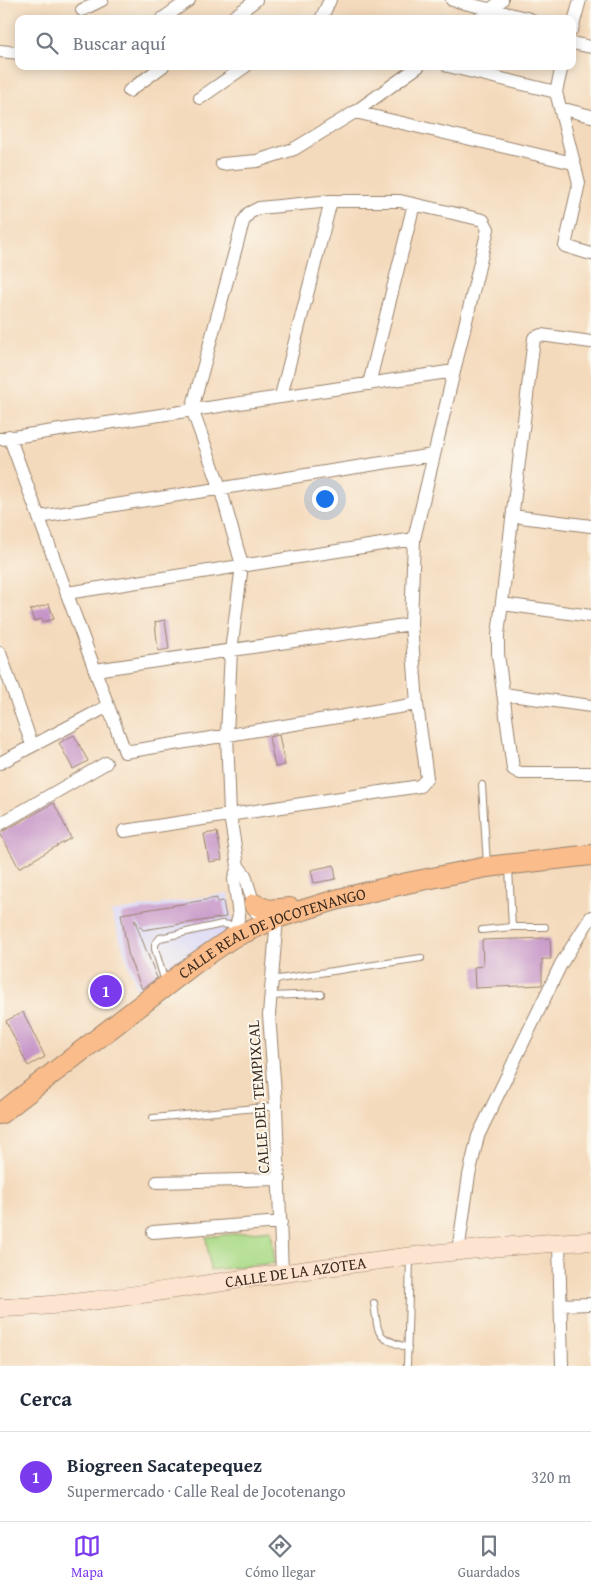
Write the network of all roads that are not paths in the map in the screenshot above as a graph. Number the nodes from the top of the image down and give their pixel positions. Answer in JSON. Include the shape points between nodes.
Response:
{"nodes":[{"id":1,"x":102,"y":0,"type":"edge"},
{"id":2,"x":189,"y":0,"type":"edge"},
{"id":3,"x":256,"y":0,"type":"edge"},
{"id":4,"x":330,"y":0,"type":"edge"},
{"id":5,"x":452,"y":0,"type":"edge"},
{"id":6,"x":502,"y":0,"type":"edge"},
{"id":7,"x":580,"y":0,"type":"edge"},
{"id":8,"x":82,"y":10,"type":"dead end"},
{"id":9,"x":490,"y":10,"type":"junction"},
{"id":10,"x":168,"y":15,"type":"edge"},
{"id":11,"x":236,"y":15,"type":"edge"},
{"id":12,"x":323,"y":15,"type":"edge"},
{"id":13,"x":484,"y":15,"type":"edge"},
{"id":14,"x":512,"y":15,"type":"edge"},
{"id":15,"x":576,"y":15,"type":"edge"},
{"id":16,"x":576,"y":43,"type":"edge"},
{"id":17,"x":591,"y":47,"type":"edge"},
{"id":18,"x":0,"y":51,"type":"edge"},
{"id":19,"x":15,"y":53,"type":"edge"},
{"id":20,"x":157,"y":70,"type":"edge"},
{"id":21,"x":240,"y":70,"type":"edge"},
{"id":22,"x":413,"y":70,"type":"edge"},
{"id":23,"x":465,"y":70,"type":"edge"},
{"id":24,"x":561,"y":70,"type":"edge"},
{"id":25,"x":128,"y":91,"type":"dead end"},
{"id":26,"x":556,"y":92,"type":"junction"},
{"id":27,"x":200,"y":98,"type":"dead end"},
{"id":28,"x":560,"y":108,"type":"junction"},
{"id":29,"x":355,"y":112,"type":"junction"},
{"id":30,"x":591,"y":116,"type":"edge"},
{"id":31,"x":573,"y":163,"type":"junction"},
{"id":32,"x":222,"y":164,"type":"dead end"},
{"id":33,"x":585,"y":185,"type":"edge"},
{"id":34,"x":331,"y":201,"type":"junction"},
{"id":35,"x":414,"y":204,"type":"junction"},
{"id":36,"x":591,"y":254,"type":"edge"},
{"id":37,"x":591,"y":342,"type":"edge"},
{"id":38,"x":454,"y":371,"type":"junction"},
{"id":39,"x":369,"y":384,"type":"junction"},
{"id":40,"x":281,"y":396,"type":"junction"},
{"id":41,"x":192,"y":409,"type":"junction"},
{"id":42,"x":4,"y":437,"type":"edge"},
{"id":43,"x":433,"y":455,"type":"junction"},
{"id":44,"x":220,"y":487,"type":"junction"},
{"id":45,"x":513,"y":516,"type":"junction"},
{"id":46,"x":39,"y":517,"type":"junction"},
{"id":47,"x":591,"y":526,"type":"edge"},
{"id":48,"x":414,"y":539,"type":"junction"},
{"id":49,"x":242,"y":565,"type":"junction"},
{"id":50,"x":66,"y":593,"type":"junction"},
{"id":51,"x":502,"y":604,"type":"junction"},
{"id":52,"x":591,"y":616,"type":"edge"},
{"id":53,"x":411,"y":624,"type":"junction"},
{"id":54,"x":231,"y":651,"type":"junction"},
{"id":55,"x":0,"y":653,"type":"edge"},
{"id":56,"x":95,"y":670,"type":"junction"},
{"id":57,"x":503,"y":694,"type":"junction"},
{"id":58,"x":417,"y":704,"type":"junction"},
{"id":59,"x":108,"y":706,"type":"junction"},
{"id":60,"x":591,"y":706,"type":"edge"},
{"id":61,"x":227,"y":734,"type":"junction"},
{"id":62,"x":32,"y":745,"type":"junction"},
{"id":63,"x":106,"y":762,"type":"dead end"},
{"id":64,"x":0,"y":763,"type":"edge"},
{"id":65,"x":591,"y":773,"type":"edge"},
{"id":66,"x":482,"y":785,"type":"dead end"},
{"id":67,"x":230,"y":815,"type":"junction"},
{"id":68,"x":0,"y":824,"type":"edge"},
{"id":69,"x":124,"y":831,"type":"dead end"},
{"id":70,"x":591,"y":856,"type":"edge"},
{"id":71,"x":508,"y":864,"type":"junction"},
{"id":72,"x":238,"y":866,"type":"junction"},
{"id":73,"x":487,"y":867,"type":"junction"},
{"id":74,"x":236,"y":892,"type":"junction"},
{"id":75,"x":251,"y":897,"type":"junction"},
{"id":76,"x":339,"y":899,"type":"junction"},
{"id":77,"x":591,"y":917,"type":"edge"},
{"id":78,"x":269,"y":922,"type":"junction"},
{"id":79,"x":512,"y":927,"type":"junction"},
{"id":80,"x":544,"y":927,"type":"dead end"},
{"id":81,"x":482,"y":930,"type":"dead end"},
{"id":82,"x":235,"y":932,"type":"junction"},
{"id":83,"x":421,"y":958,"type":"dead end"},
{"id":84,"x":272,"y":980,"type":"junction"},
{"id":85,"x":166,"y":986,"type":"junction"},
{"id":86,"x":321,"y":994,"type":"dead end"},
{"id":87,"x":270,"y":996,"type":"junction"},
{"id":88,"x":276,"y":1106,"type":"junction"},
{"id":89,"x":0,"y":1114,"type":"edge"},
{"id":90,"x":153,"y":1118,"type":"dead end"},
{"id":91,"x":280,"y":1178,"type":"junction"},
{"id":92,"x":156,"y":1182,"type":"dead end"},
{"id":93,"x":282,"y":1222,"type":"junction"},
{"id":94,"x":153,"y":1232,"type":"dead end"},
{"id":95,"x":591,"y":1240,"type":"edge"},
{"id":96,"x":559,"y":1242,"type":"junction"},
{"id":97,"x":458,"y":1252,"type":"junction"},
{"id":98,"x":410,"y":1258,"type":"junction"},
{"id":99,"x":282,"y":1274,"type":"junction"},
{"id":100,"x":374,"y":1303,"type":"dead end"},
{"id":101,"x":591,"y":1304,"type":"edge"},
{"id":102,"x":561,"y":1305,"type":"junction"},
{"id":103,"x":0,"y":1308,"type":"edge"},
{"id":104,"x":408,"y":1348,"type":"junction"},
{"id":105,"x":408,"y":1366,"type":"edge"},
{"id":106,"x":562,"y":1366,"type":"edge"}],
"edges":[{"from":1,"to":8,"type":"street"},
{"from":2,"to":10,"type":"street"},
{"from":3,"to":11,"type":"street"},
{"from":4,"to":12,"type":"street"},
{"from":5,"to":9,"type":"street"},
{"from":6,"to":9,"type":"street"},
{"from":7,"to":15,"type":"street"},
{"from":9,"to":13,"type":"street"},
{"from":9,"to":14,"type":"street"},
{"from":16,"to":17,"type":"street"},
{"from":18,"to":19,"type":"street"},
{"from":20,"to":25,"type":"street"},
{"from":21,"to":27,"type":"street"},
{"from":22,"to":29,"type":"street"},
{"from":23,"to":26,"type":"street"},
{"from":24,"to":26,"type":"street"},
{"from":26,"to":28,"type":"street"},
{"from":28,"to":30,"type":"street"},
{"from":28,"to":31,"type":"street"},
{"from":29,"to":31,"type":"street"},
{"from":29,"to":32,"type":"street","via":[[279,156]]},
{"from":31,"to":33,"type":"street"},
{"from":33,"to":36,"type":"street","via":[[565,246]]},
{"from":34,"to":35,"type":"street","via":[[400,200]]},
{"from":34,"to":40,"type":"street"},
{"from":34,"to":41,"type":"street","via":[[258,208],[249,213]]},
{"from":35,"to":38,"type":"street","via":[[483,220],[487,224]]},
{"from":35,"to":39,"type":"street"},
{"from":37,"to":45,"type":"street","via":[[541,335],[534,338]]},
{"from":38,"to":39,"type":"street"},
{"from":38,"to":43,"type":"street"},
{"from":39,"to":40,"type":"street"},
{"from":40,"to":41,"type":"street"},
{"from":41,"to":42,"type":"street"},
{"from":41,"to":44,"type":"street"},
{"from":42,"to":46,"type":"street"},
{"from":43,"to":44,"type":"street"},
{"from":43,"to":48,"type":"street"},
{"from":44,"to":46,"type":"street"},
{"from":44,"to":49,"type":"street"},
{"from":45,"to":47,"type":"street"},
{"from":45,"to":51,"type":"street"},
{"from":46,"to":50,"type":"street"},
{"from":48,"to":49,"type":"street"},
{"from":48,"to":53,"type":"street"},
{"from":49,"to":50,"type":"street"},
{"from":49,"to":54,"type":"street"},
{"from":50,"to":56,"type":"street"},
{"from":51,"to":52,"type":"street"},
{"from":51,"to":57,"type":"street","via":[[498,654]]},
{"from":53,"to":54,"type":"street"},
{"from":53,"to":58,"type":"street"},
{"from":54,"to":56,"type":"street"},
{"from":54,"to":61,"type":"street"},
{"from":55,"to":62,"type":"street"},
{"from":56,"to":59,"type":"street"},
{"from":57,"to":60,"type":"street"},
{"from":57,"to":65,"type":"street","via":[[516,772]]},
{"from":58,"to":61,"type":"street"},
{"from":58,"to":67,"type":"street","via":[[427,778],[420,786]]},
{"from":59,"to":61,"type":"street","via":[[125,752]]},
{"from":59,"to":62,"type":"street"},
{"from":61,"to":67,"type":"street"},
{"from":62,"to":64,"type":"street"},
{"from":63,"to":68,"type":"street"},
{"from":66,"to":73,"type":"lane"},
{"from":67,"to":69,"type":"street"},
{"from":67,"to":72,"type":"street"},
{"from":70,"to":71,"type":"main road","name":"CALLE REAL DE JOCOTENANGO"},
{"from":71,"to":73,"type":"main road","name":"CALLE REAL DE JOCOTENANGO"},
{"from":71,"to":79,"type":"lane"},
{"from":72,"to":74,"type":"street","via":[[234,879]]},
{"from":72,"to":75,"type":"street","via":[[245,875]]},
{"from":73,"to":76,"type":"main road","name":"CALLE REAL DE JOCOTENANGO"},
{"from":74,"to":75,"type":"street"},
{"from":74,"to":82,"type":"street","via":[[239,916]]},
{"from":75,"to":76,"type":"main road","via":[[268,910],[276,911]]},
{"from":75,"to":78,"type":"street"},
{"from":76,"to":78,"type":"main road","name":"CALLE REAL DE JOCOTENANGO"},
{"from":77,"to":97,"type":"street","via":[[561,964],[478,1136]]},
{"from":78,"to":82,"type":"main road","name":"CALLE REAL DE JOCOTENANGO"},
{"from":78,"to":84,"type":"street","name":"CALLE DEL TEMPIXCAL"},
{"from":79,"to":80,"type":"lane"},
{"from":79,"to":81,"type":"lane"},
{"from":82,"to":85,"type":"main road","name":"CALLE REAL DE JOCOTENANGO"},
{"from":82,"to":85,"type":"lane","via":[[222,924],[156,941],[155,949]]},
{"from":83,"to":84,"type":"lane"},
{"from":84,"to":87,"type":"street","name":"CALLE DEL TEMPIXCAL"},
{"from":85,"to":89,"type":"main road","name":"CALLE REAL DE JOCOTENANGO"},
{"from":86,"to":87,"type":"lane"},
{"from":87,"to":88,"type":"street","name":"CALLE DEL TEMPIXCAL","via":[[269,1025]]},
{"from":88,"to":90,"type":"lane"},
{"from":88,"to":91,"type":"street","name":"CALLE DEL TEMPIXCAL"},
{"from":91,"to":92,"type":"street"},
{"from":91,"to":93,"type":"street","name":"CALLE DEL TEMPIXCAL"},
{"from":93,"to":94,"type":"street"},
{"from":93,"to":99,"type":"street","name":"CALLE DEL TEMPIXCAL"},
{"from":95,"to":96,"type":"street","name":"CALLE DE LA AZOTEA"},
{"from":96,"to":97,"type":"street","name":"CALLE DE LA AZOTEA"},
{"from":96,"to":102,"type":"street"},
{"from":97,"to":98,"type":"street","name":"CALLE DE LA AZOTEA"},
{"from":98,"to":99,"type":"street","name":"CALLE DE LA AZOTEA"},
{"from":98,"to":104,"type":"lane"},
{"from":99,"to":103,"type":"street","name":"CALLE DE LA AZOTEA","via":[[48,1307]]},
{"from":100,"to":104,"type":"lane","via":[[378,1334]]},
{"from":101,"to":102,"type":"street"},
{"from":102,"to":106,"type":"street"},
{"from":104,"to":105,"type":"lane"}]}
